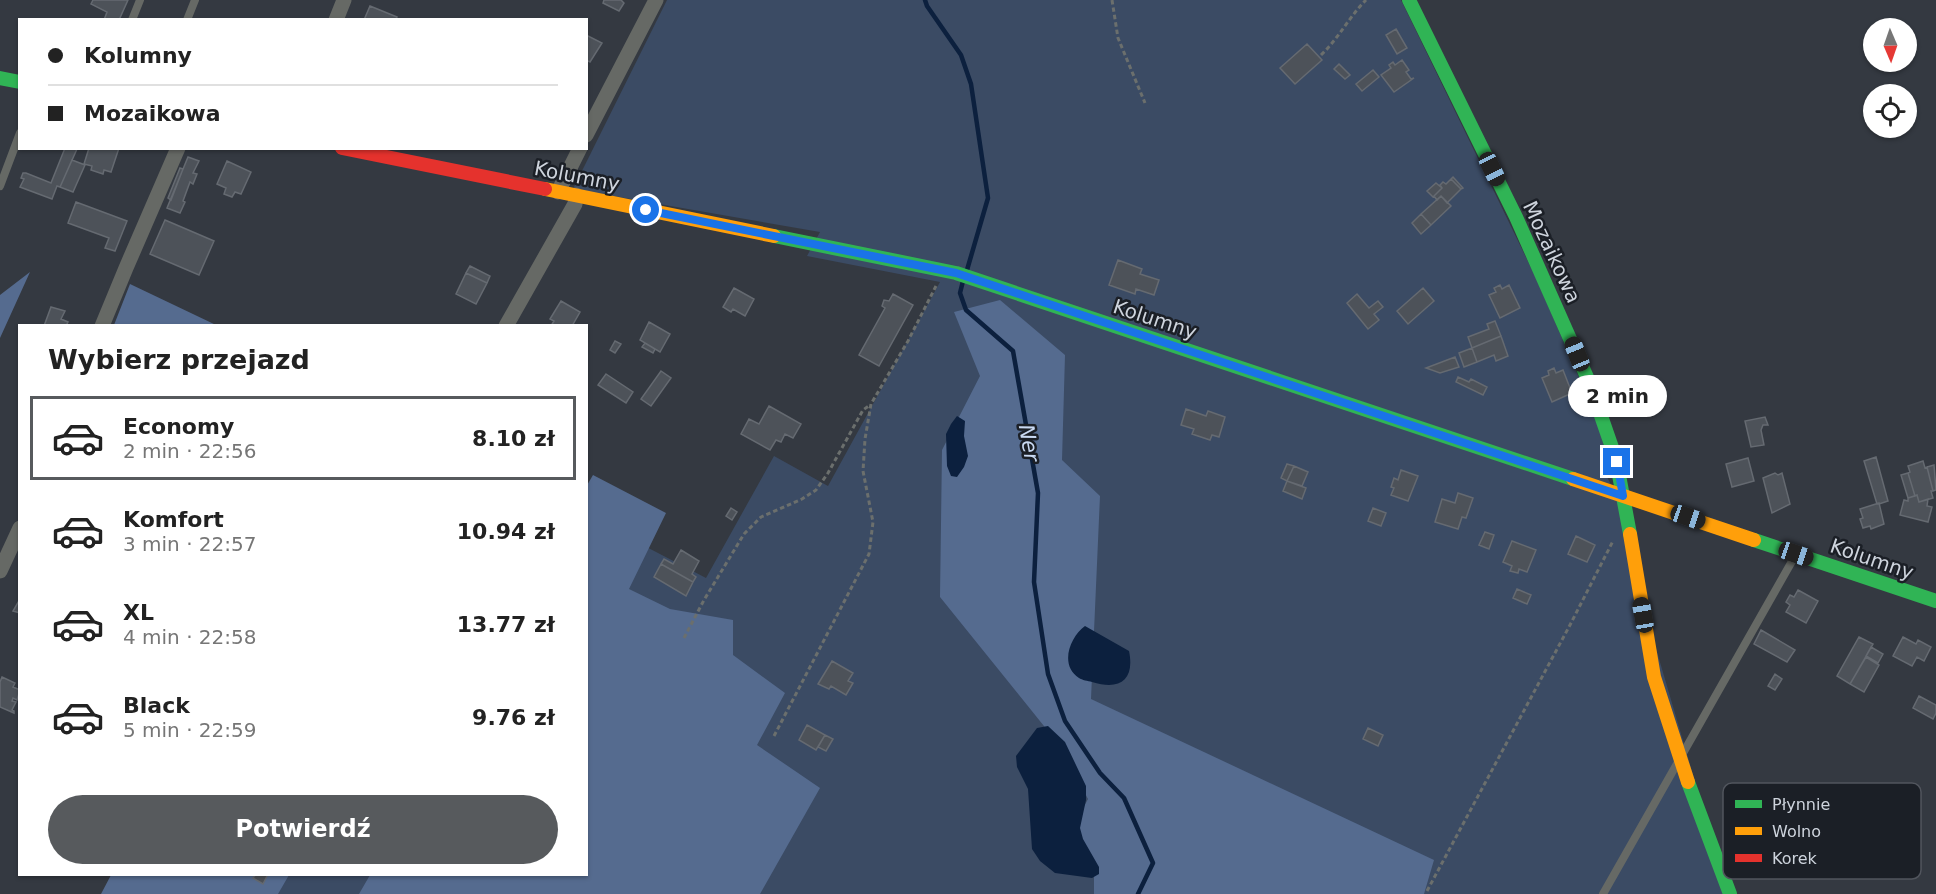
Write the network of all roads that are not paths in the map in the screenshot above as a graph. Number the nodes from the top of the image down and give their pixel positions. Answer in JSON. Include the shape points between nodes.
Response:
{"nodes":[{"id":1,"x":140,"y":0,"type":"edge"},
{"id":2,"x":195,"y":0,"type":"edge"},
{"id":3,"x":344,"y":0,"type":"edge"},
{"id":4,"x":656,"y":0,"type":"edge"},
{"id":5,"x":1409,"y":0,"type":"edge"},
{"id":6,"x":133,"y":18,"type":"edge"},
{"id":7,"x":188,"y":18,"type":"edge"},
{"id":8,"x":337,"y":18,"type":"edge"},
{"id":9,"x":0,"y":78,"type":"edge"},
{"id":10,"x":18,"y":82,"type":"edge"},
{"id":11,"x":588,"y":131,"type":"edge"},
{"id":12,"x":18,"y":138,"type":"edge"},
{"id":13,"x":177,"y":150,"type":"edge"},
{"id":14,"x":352,"y":150,"type":"edge"},
{"id":15,"x":579,"y":150,"type":"edge"},
{"id":16,"x":0,"y":186,"type":"edge"},
{"id":17,"x":558,"y":192,"type":"junction"},
{"id":18,"x":576,"y":195,"type":"junction"},
{"id":19,"x":103,"y":324,"type":"edge"},
{"id":20,"x":507,"y":324,"type":"edge"},
{"id":21,"x":1623,"y":496,"type":"junction"},
{"id":22,"x":18,"y":532,"type":"edge"},
{"id":23,"x":1796,"y":554,"type":"junction"},
{"id":24,"x":0,"y":571,"type":"edge"},
{"id":25,"x":1936,"y":601,"type":"edge"},
{"id":26,"x":1680,"y":760,"type":"junction"},
{"id":27,"x":1723,"y":875,"type":"edge"},
{"id":28,"x":1724,"y":879,"type":"edge"},
{"id":29,"x":1603,"y":894,"type":"edge"},
{"id":30,"x":1730,"y":894,"type":"edge"}],
"edges":[{"from":1,"to":6,"type":"lane"},
{"from":2,"to":7,"type":"lane"},
{"from":3,"to":8,"type":"street"},
{"from":4,"to":11,"type":"street"},
{"from":5,"to":21,"type":"street","name":"Mozaikowa","via":[[1554,299],[1592,390],[1617,462]]},
{"from":9,"to":10,"type":"street"},
{"from":12,"to":16,"type":"lane"},
{"from":13,"to":19,"type":"street"},
{"from":14,"to":17,"type":"street","name":"Kolumny"},
{"from":15,"to":17,"type":"street"},
{"from":17,"to":18,"type":"street","name":"Kolumny"},
{"from":18,"to":20,"type":"street","via":[[575,204]]},
{"from":18,"to":21,"type":"street","name":"Kolumny","via":[[978,280]]},
{"from":21,"to":23,"type":"street","name":"Kolumny"},
{"from":21,"to":26,"type":"street","name":"Mozaikowa","via":[[1654,677]]},
{"from":22,"to":24,"type":"street"},
{"from":23,"to":25,"type":"street","name":"Kolumny"},
{"from":23,"to":26,"type":"lane"},
{"from":26,"to":27,"type":"street","name":"Mozaikowa"},
{"from":26,"to":29,"type":"lane"},
{"from":28,"to":30,"type":"street","name":"Mozaikowa"}]}
